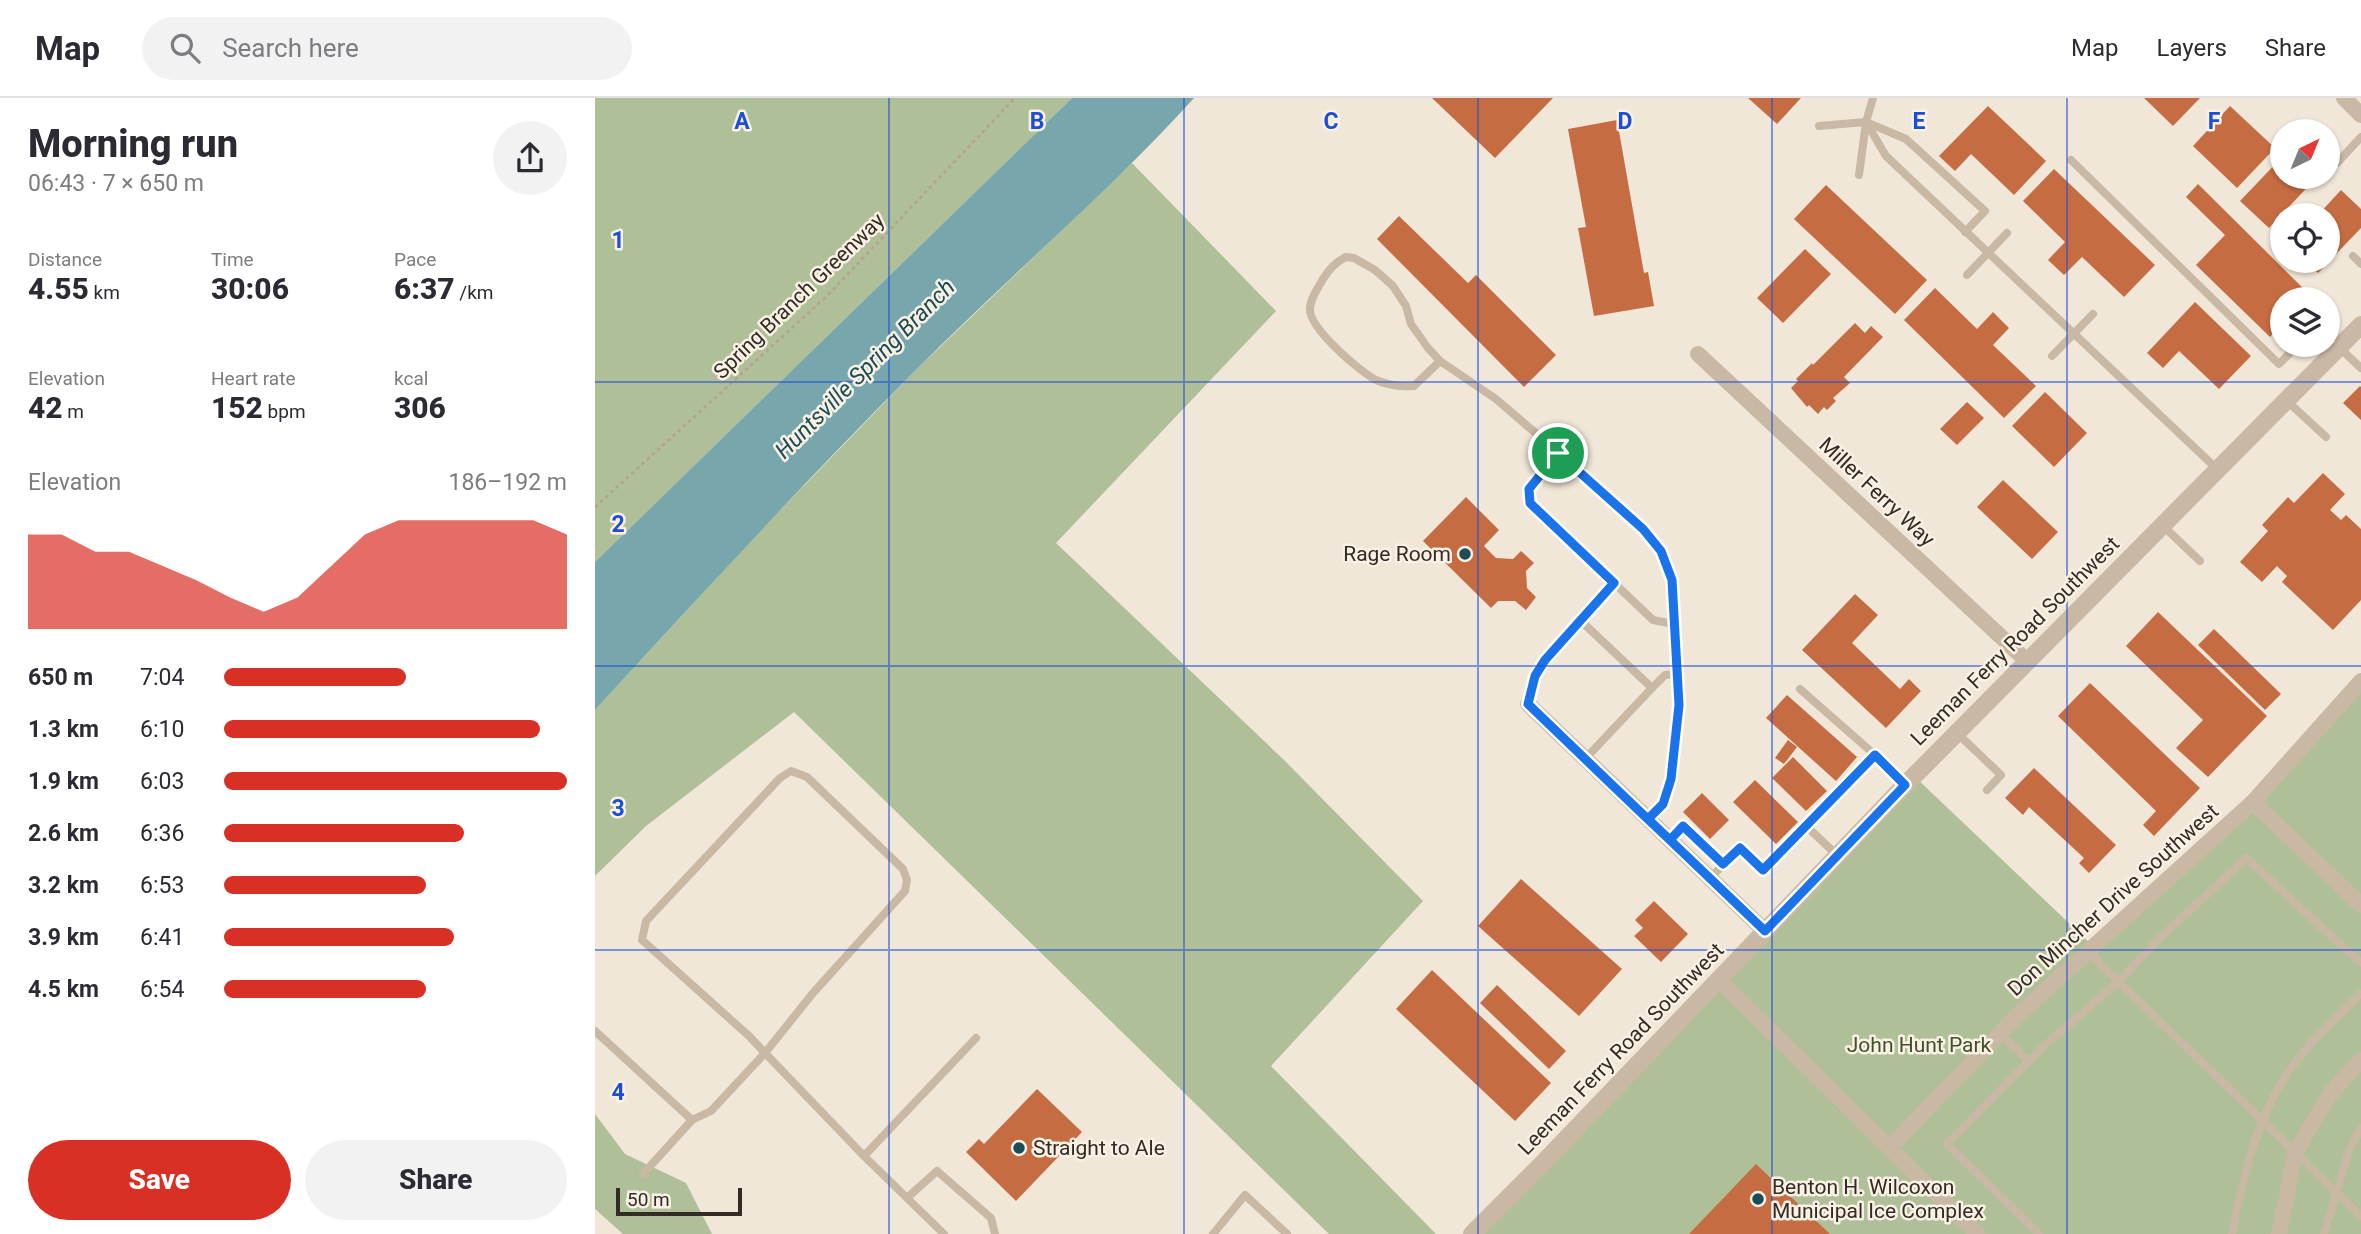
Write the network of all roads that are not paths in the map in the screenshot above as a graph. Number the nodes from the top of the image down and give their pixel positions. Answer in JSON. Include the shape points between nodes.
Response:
{"nodes":[{"id":1,"x":1873,"y":98,"type":"edge"},
{"id":2,"x":2344,"y":98,"type":"edge"},
{"id":3,"x":2361,"y":115,"type":"edge"},
{"id":4,"x":1866,"y":122,"type":"junction"},
{"id":5,"x":1819,"y":126,"type":"dead end"},
{"id":6,"x":2361,"y":137,"type":"edge"},
{"id":7,"x":2071,"y":160,"type":"dead end"},
{"id":8,"x":2340,"y":160,"type":"edge"},
{"id":9,"x":1859,"y":175,"type":"dead end"},
{"id":10,"x":1965,"y":232,"type":"junction"},
{"id":11,"x":2007,"y":233,"type":"dead end"},
{"id":12,"x":1987,"y":253,"type":"junction"},
{"id":13,"x":2353,"y":256,"type":"dead end"},
{"id":14,"x":2361,"y":264,"type":"edge"},
{"id":15,"x":1967,"y":275,"type":"dead end"},
{"id":16,"x":2094,"y":314,"type":"dead end"},
{"id":17,"x":2361,"y":325,"type":"edge"},
{"id":18,"x":2074,"y":335,"type":"junction"},
{"id":19,"x":2340,"y":338,"type":"edge"},
{"id":20,"x":2340,"y":348,"type":"edge"},
{"id":21,"x":1698,"y":354,"type":"dead end"},
{"id":22,"x":2270,"y":355,"type":"edge"},
{"id":23,"x":2052,"y":356,"type":"dead end"},
{"id":24,"x":2272,"y":357,"type":"edge"},
{"id":25,"x":2286,"y":357,"type":"edge"},
{"id":26,"x":2321,"y":357,"type":"edge"},
{"id":27,"x":1440,"y":361,"type":"junction"},
{"id":28,"x":2361,"y":368,"type":"edge"},
{"id":29,"x":2287,"y":401,"type":"junction"},
{"id":30,"x":2326,"y":437,"type":"dead end"},
{"id":31,"x":1558,"y":453,"type":"junction"},
{"id":32,"x":2217,"y":469,"type":"junction"},
{"id":33,"x":2162,"y":526,"type":"junction"},
{"id":34,"x":2200,"y":561,"type":"dead end"},
{"id":35,"x":1614,"y":583,"type":"junction"},
{"id":36,"x":1580,"y":620,"type":"junction"},
{"id":37,"x":1674,"y":624,"type":"junction"},
{"id":38,"x":2028,"y":662,"type":"junction"},
{"id":39,"x":1677,"y":674,"type":"junction"},
{"id":40,"x":2361,"y":681,"type":"edge"},
{"id":41,"x":1652,"y":688,"type":"junction"},
{"id":42,"x":1800,"y":690,"type":"dead end"},
{"id":43,"x":1528,"y":704,"type":"joint"},
{"id":44,"x":1957,"y":733,"type":"junction"},
{"id":45,"x":1875,"y":755,"type":"junction"},
{"id":46,"x":1585,"y":759,"type":"junction"},
{"id":47,"x":1905,"y":785,"type":"junction"},
{"id":48,"x":1987,"y":790,"type":"dead end"},
{"id":49,"x":2253,"y":802,"type":"junction"},
{"id":50,"x":1648,"y":819,"type":"junction"},
{"id":51,"x":1806,"y":826,"type":"junction"},
{"id":52,"x":1670,"y":840,"type":"junction"},
{"id":53,"x":1837,"y":855,"type":"junction"},
{"id":54,"x":1723,"y":864,"type":"junction"},
{"id":55,"x":1710,"y":878,"type":"junction"},
{"id":56,"x":2361,"y":905,"type":"edge"},
{"id":57,"x":1765,"y":931,"type":"junction"},
{"id":58,"x":2088,"y":952,"type":"junction"},
{"id":59,"x":2361,"y":963,"type":"edge"},
{"id":60,"x":1719,"y":980,"type":"junction"},
{"id":61,"x":2119,"y":981,"type":"junction"},
{"id":62,"x":2361,"y":993,"type":"edge"},
{"id":63,"x":595,"y":1031,"type":"edge"},
{"id":64,"x":2000,"y":1034,"type":"junction"},
{"id":65,"x":976,"y":1038,"type":"dead end"},
{"id":66,"x":765,"y":1053,"type":"junction"},
{"id":67,"x":2361,"y":1059,"type":"edge"},
{"id":68,"x":2029,"y":1061,"type":"junction"},
{"id":69,"x":692,"y":1121,"type":"junction"},
{"id":70,"x":2263,"y":1121,"type":"junction"},
{"id":71,"x":2361,"y":1128,"type":"edge"},
{"id":72,"x":1890,"y":1147,"type":"junction"},
{"id":73,"x":2295,"y":1153,"type":"junction"},
{"id":74,"x":864,"y":1156,"type":"junction"},
{"id":75,"x":643,"y":1174,"type":"dead end"},
{"id":76,"x":2338,"y":1194,"type":"junction"},
{"id":77,"x":907,"y":1198,"type":"junction"},
{"id":78,"x":2361,"y":1216,"type":"edge"},
{"id":79,"x":944,"y":1234,"type":"edge"},
{"id":80,"x":995,"y":1234,"type":"edge"},
{"id":81,"x":1213,"y":1234,"type":"edge"},
{"id":82,"x":1287,"y":1234,"type":"edge"},
{"id":83,"x":1472,"y":1234,"type":"edge"},
{"id":84,"x":1977,"y":1234,"type":"edge"},
{"id":85,"x":2039,"y":1234,"type":"edge"},
{"id":86,"x":2232,"y":1234,"type":"edge"},
{"id":87,"x":2279,"y":1234,"type":"edge"},
{"id":88,"x":2324,"y":1234,"type":"edge"}],
"edges":[{"from":1,"to":4,"type":"lane"},
{"from":2,"to":3,"type":"street"},
{"from":4,"to":5,"type":"lane"},
{"from":4,"to":9,"type":"lane"},
{"from":4,"to":10,"type":"lane","via":[[1887,156]]},
{"from":4,"to":10,"type":"lane","via":[[1906,139],[1985,212]]},
{"from":6,"to":8,"type":"lane"},
{"from":7,"to":22,"type":"lane"},
{"from":10,"to":12,"type":"lane"},
{"from":11,"to":12,"type":"lane"},
{"from":12,"to":15,"type":"lane"},
{"from":12,"to":18,"type":"lane"},
{"from":13,"to":14,"type":"lane"},
{"from":16,"to":18,"type":"lane"},
{"from":17,"to":19,"type":"street","name":"Leeman Ferry Road Southwest"},
{"from":18,"to":23,"type":"lane"},
{"from":18,"to":32,"type":"lane"},
{"from":20,"to":28,"type":"lane"},
{"from":21,"to":38,"type":"street","name":"Miller Ferry Way"},
{"from":24,"to":25,"type":"lane","via":[[2279,364]]},
{"from":26,"to":29,"type":"street","name":"Leeman Ferry Road Southwest"},
{"from":27,"to":27,"type":"lane","via":[[1411,324],[1393,286],[1375,270],[1346,257],[1330,268],[1309,310],[1315,325],[1357,367],[1376,380],[1401,387],[1414,386]]},
{"from":27,"to":31,"type":"lane","via":[[1496,398]]},
{"from":29,"to":30,"type":"lane"},
{"from":29,"to":32,"type":"street","name":"Leeman Ferry Road Southwest"},
{"from":31,"to":35,"type":"lane","via":[[1529,489],[1530,503]]},
{"from":31,"to":37,"type":"lane","via":[[1628,514],[1661,551],[1672,580]]},
{"from":32,"to":33,"type":"street","name":"Leeman Ferry Road Southwest"},
{"from":33,"to":34,"type":"lane"},
{"from":33,"to":38,"type":"street","name":"Leeman Ferry Road Southwest"},
{"from":35,"to":36,"type":"lane"},
{"from":35,"to":37,"type":"lane","via":[[1653,620]]},
{"from":36,"to":41,"type":"lane"},
{"from":36,"to":43,"type":"lane","via":[[1535,676]]},
{"from":37,"to":39,"type":"lane"},
{"from":38,"to":44,"type":"street","name":"Leeman Ferry Road Southwest"},
{"from":39,"to":41,"type":"lane","via":[[1665,675]]},
{"from":39,"to":50,"type":"lane","via":[[1679,705],[1671,779],[1663,804]]},
{"from":40,"to":49,"type":"street","name":"Don Mincher Drive Southwest"},
{"from":41,"to":46,"type":"lane"},
{"from":42,"to":45,"type":"lane"},
{"from":43,"to":46,"type":"street"},
{"from":44,"to":47,"type":"street","name":"Leeman Ferry Road Southwest"},
{"from":44,"to":48,"type":"lane","via":[[2001,775]]},
{"from":45,"to":47,"type":"lane"},
{"from":45,"to":51,"type":"lane"},
{"from":46,"to":50,"type":"street"},
{"from":47,"to":53,"type":"street","name":"Leeman Ferry Road Southwest"},
{"from":49,"to":56,"type":"street"},
{"from":49,"to":58,"type":"street","name":"Don Mincher Drive Southwest"},
{"from":50,"to":52,"type":"street"},
{"from":51,"to":53,"type":"lane"},
{"from":51,"to":54,"type":"lane","via":[[1763,870],[1740,848]]},
{"from":52,"to":54,"type":"lane","via":[[1683,826]]},
{"from":52,"to":55,"type":"street"},
{"from":53,"to":57,"type":"street","name":"Leeman Ferry Road Southwest"},
{"from":54,"to":55,"type":"lane"},
{"from":55,"to":57,"type":"street"},
{"from":57,"to":60,"type":"street","name":"Leeman Ferry Road Southwest"},
{"from":58,"to":61,"type":"lane"},
{"from":58,"to":64,"type":"street","name":"Don Mincher Drive Southwest"},
{"from":59,"to":61,"type":"lane","via":[[2246,858]]},
{"from":60,"to":72,"type":"street"},
{"from":60,"to":83,"type":"street","name":"Leeman Ferry Road Southwest"},
{"from":61,"to":68,"type":"lane"},
{"from":61,"to":70,"type":"lane"},
{"from":62,"to":70,"type":"lane","via":[[2291,1068]]},
{"from":63,"to":69,"type":"lane"},
{"from":64,"to":68,"type":"lane"},
{"from":64,"to":72,"type":"street","name":"Don Mincher Drive Southwest"},
{"from":65,"to":74,"type":"lane"},
{"from":66,"to":66,"type":"lane","via":[[642,940],[646,921],[791,771],[807,777],[903,869],[907,880],[905,891]]},
{"from":66,"to":69,"type":"lane","via":[[711,1111]]},
{"from":66,"to":74,"type":"lane"},
{"from":67,"to":73,"type":"street","via":[[2330,1094]]},
{"from":68,"to":85,"type":"lane","via":[[1947,1144]]},
{"from":69,"to":75,"type":"lane"},
{"from":70,"to":73,"type":"lane"},
{"from":70,"to":86,"type":"lane","via":[[2242,1180]]},
{"from":71,"to":76,"type":"lane","via":[[2350,1148]]},
{"from":72,"to":84,"type":"street"},
{"from":73,"to":76,"type":"lane"},
{"from":73,"to":87,"type":"street"},
{"from":74,"to":77,"type":"lane"},
{"from":76,"to":78,"type":"lane"},
{"from":76,"to":88,"type":"lane"},
{"from":77,"to":79,"type":"lane"},
{"from":77,"to":80,"type":"lane","via":[[937,1171],[991,1219]]},
{"from":81,"to":82,"type":"lane","via":[[1245,1195]]}]}
